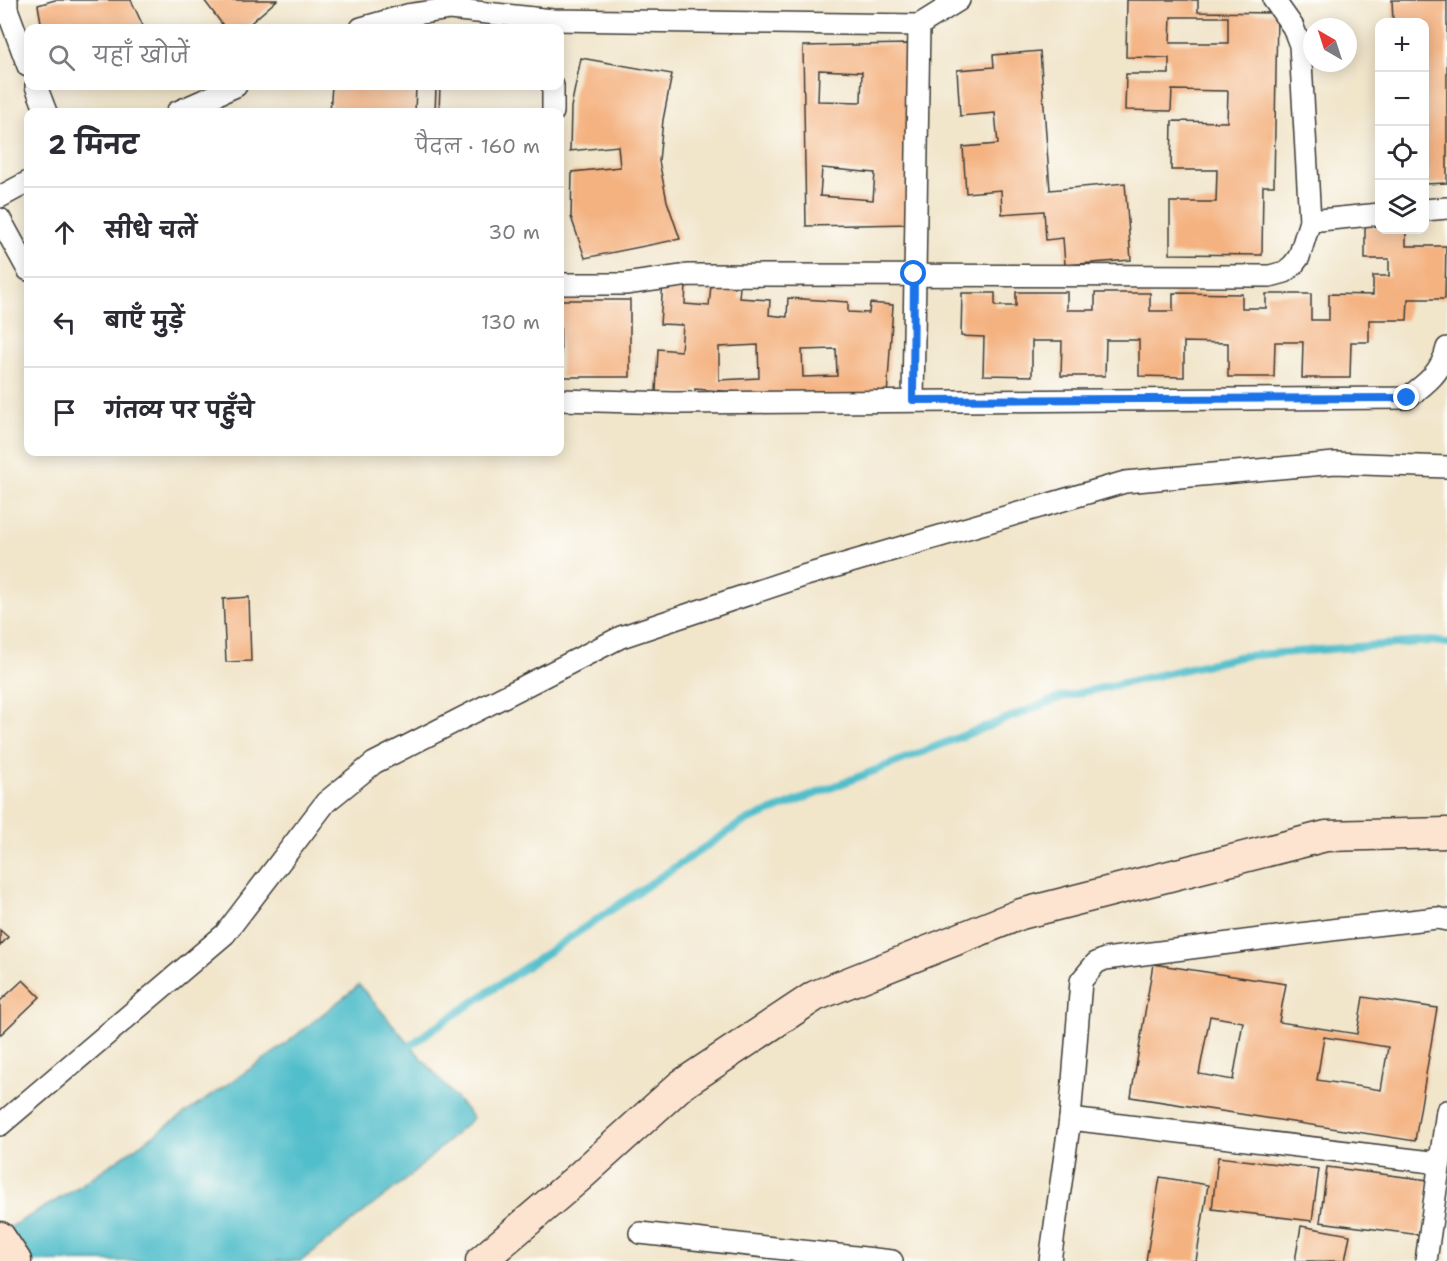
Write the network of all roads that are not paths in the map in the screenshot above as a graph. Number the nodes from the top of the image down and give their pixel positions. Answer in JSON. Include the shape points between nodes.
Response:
{"nodes":[{"id":1,"x":7,"y":0,"type":"edge"},
{"id":2,"x":959,"y":0,"type":"edge"},
{"id":3,"x":1274,"y":0,"type":"edge"},
{"id":4,"x":449,"y":4,"type":"edge"},
{"id":5,"x":375,"y":24,"type":"edge"},
{"id":6,"x":553,"y":24,"type":"edge"},
{"id":7,"x":564,"y":24,"type":"edge"},
{"id":8,"x":920,"y":25,"type":"junction"},
{"id":9,"x":24,"y":55,"type":"edge"},
{"id":10,"x":38,"y":90,"type":"edge"},
{"id":11,"x":227,"y":90,"type":"edge"},
{"id":12,"x":553,"y":90,"type":"edge"},
{"id":13,"x":44,"y":108,"type":"edge"},
{"id":14,"x":186,"y":108,"type":"edge"},
{"id":15,"x":553,"y":108,"type":"edge"},
{"id":16,"x":24,"y":185,"type":"edge"},
{"id":17,"x":0,"y":197,"type":"edge"},
{"id":18,"x":1447,"y":208,"type":"edge"},
{"id":19,"x":1429,"y":210,"type":"edge"},
{"id":20,"x":1375,"y":214,"type":"edge"},
{"id":21,"x":0,"y":219,"type":"edge"},
{"id":22,"x":1310,"y":221,"type":"junction"},
{"id":23,"x":24,"y":263,"type":"edge"},
{"id":24,"x":914,"y":274,"type":"junction"},
{"id":25,"x":564,"y":284,"type":"edge"},
{"id":26,"x":1447,"y":348,"type":"edge"},
{"id":27,"x":564,"y":400,"type":"edge"},
{"id":28,"x":913,"y":400,"type":"junction"},
{"id":29,"x":1447,"y":467,"type":"edge"},
{"id":30,"x":1447,"y":833,"type":"edge"},
{"id":31,"x":1447,"y":920,"type":"edge"},
{"id":32,"x":1447,"y":1111,"type":"edge"},
{"id":33,"x":1070,"y":1119,"type":"junction"},
{"id":34,"x":0,"y":1125,"type":"edge"},
{"id":35,"x":1440,"y":1163,"type":"junction"},
{"id":36,"x":640,"y":1233,"type":"dead end"},
{"id":37,"x":0,"y":1237,"type":"edge"},
{"id":38,"x":788,"y":1256,"type":"edge"},
{"id":39,"x":16,"y":1261,"type":"edge"},
{"id":40,"x":481,"y":1261,"type":"edge"},
{"id":41,"x":892,"y":1261,"type":"edge"},
{"id":42,"x":1050,"y":1261,"type":"edge"},
{"id":43,"x":1426,"y":1261,"type":"edge"}],
"edges":[{"from":1,"to":9,"type":"street"},
{"from":2,"to":8,"type":"street"},
{"from":3,"to":22,"type":"street","via":[[1300,45]]},
{"from":4,"to":5,"type":"street"},
{"from":4,"to":6,"type":"street"},
{"from":7,"to":8,"type":"street"},
{"from":8,"to":24,"type":"street"},
{"from":10,"to":13,"type":"street"},
{"from":11,"to":14,"type":"street"},
{"from":12,"to":15,"type":"street"},
{"from":16,"to":17,"type":"street"},
{"from":18,"to":19,"type":"street"},
{"from":20,"to":22,"type":"street"},
{"from":21,"to":23,"type":"street"},
{"from":22,"to":24,"type":"street","via":[[1299,257],[1285,272],[1270,276]]},
{"from":24,"to":25,"type":"street","via":[[689,275],[625,284]]},
{"from":24,"to":28,"type":"street"},
{"from":26,"to":28,"type":"street","via":[[1436,374],[1407,398]]},
{"from":27,"to":28,"type":"street"},
{"from":29,"to":34,"type":"street","via":[[1335,464],[1125,482],[802,576],[621,637],[374,763],[351,780],[326,802],[225,934]]},
{"from":30,"to":40,"type":"street","via":[[1326,836],[1021,914],[816,996],[681,1085]]},
{"from":31,"to":33,"type":"street","via":[[1339,928],[1096,963],[1081,981]]},
{"from":32,"to":35,"type":"street"},
{"from":33,"to":35,"type":"street"},
{"from":33,"to":42,"type":"street"},
{"from":35,"to":43,"type":"street"},
{"from":36,"to":38,"type":"street"},
{"from":37,"to":39,"type":"street"},
{"from":38,"to":41,"type":"street"}]}
